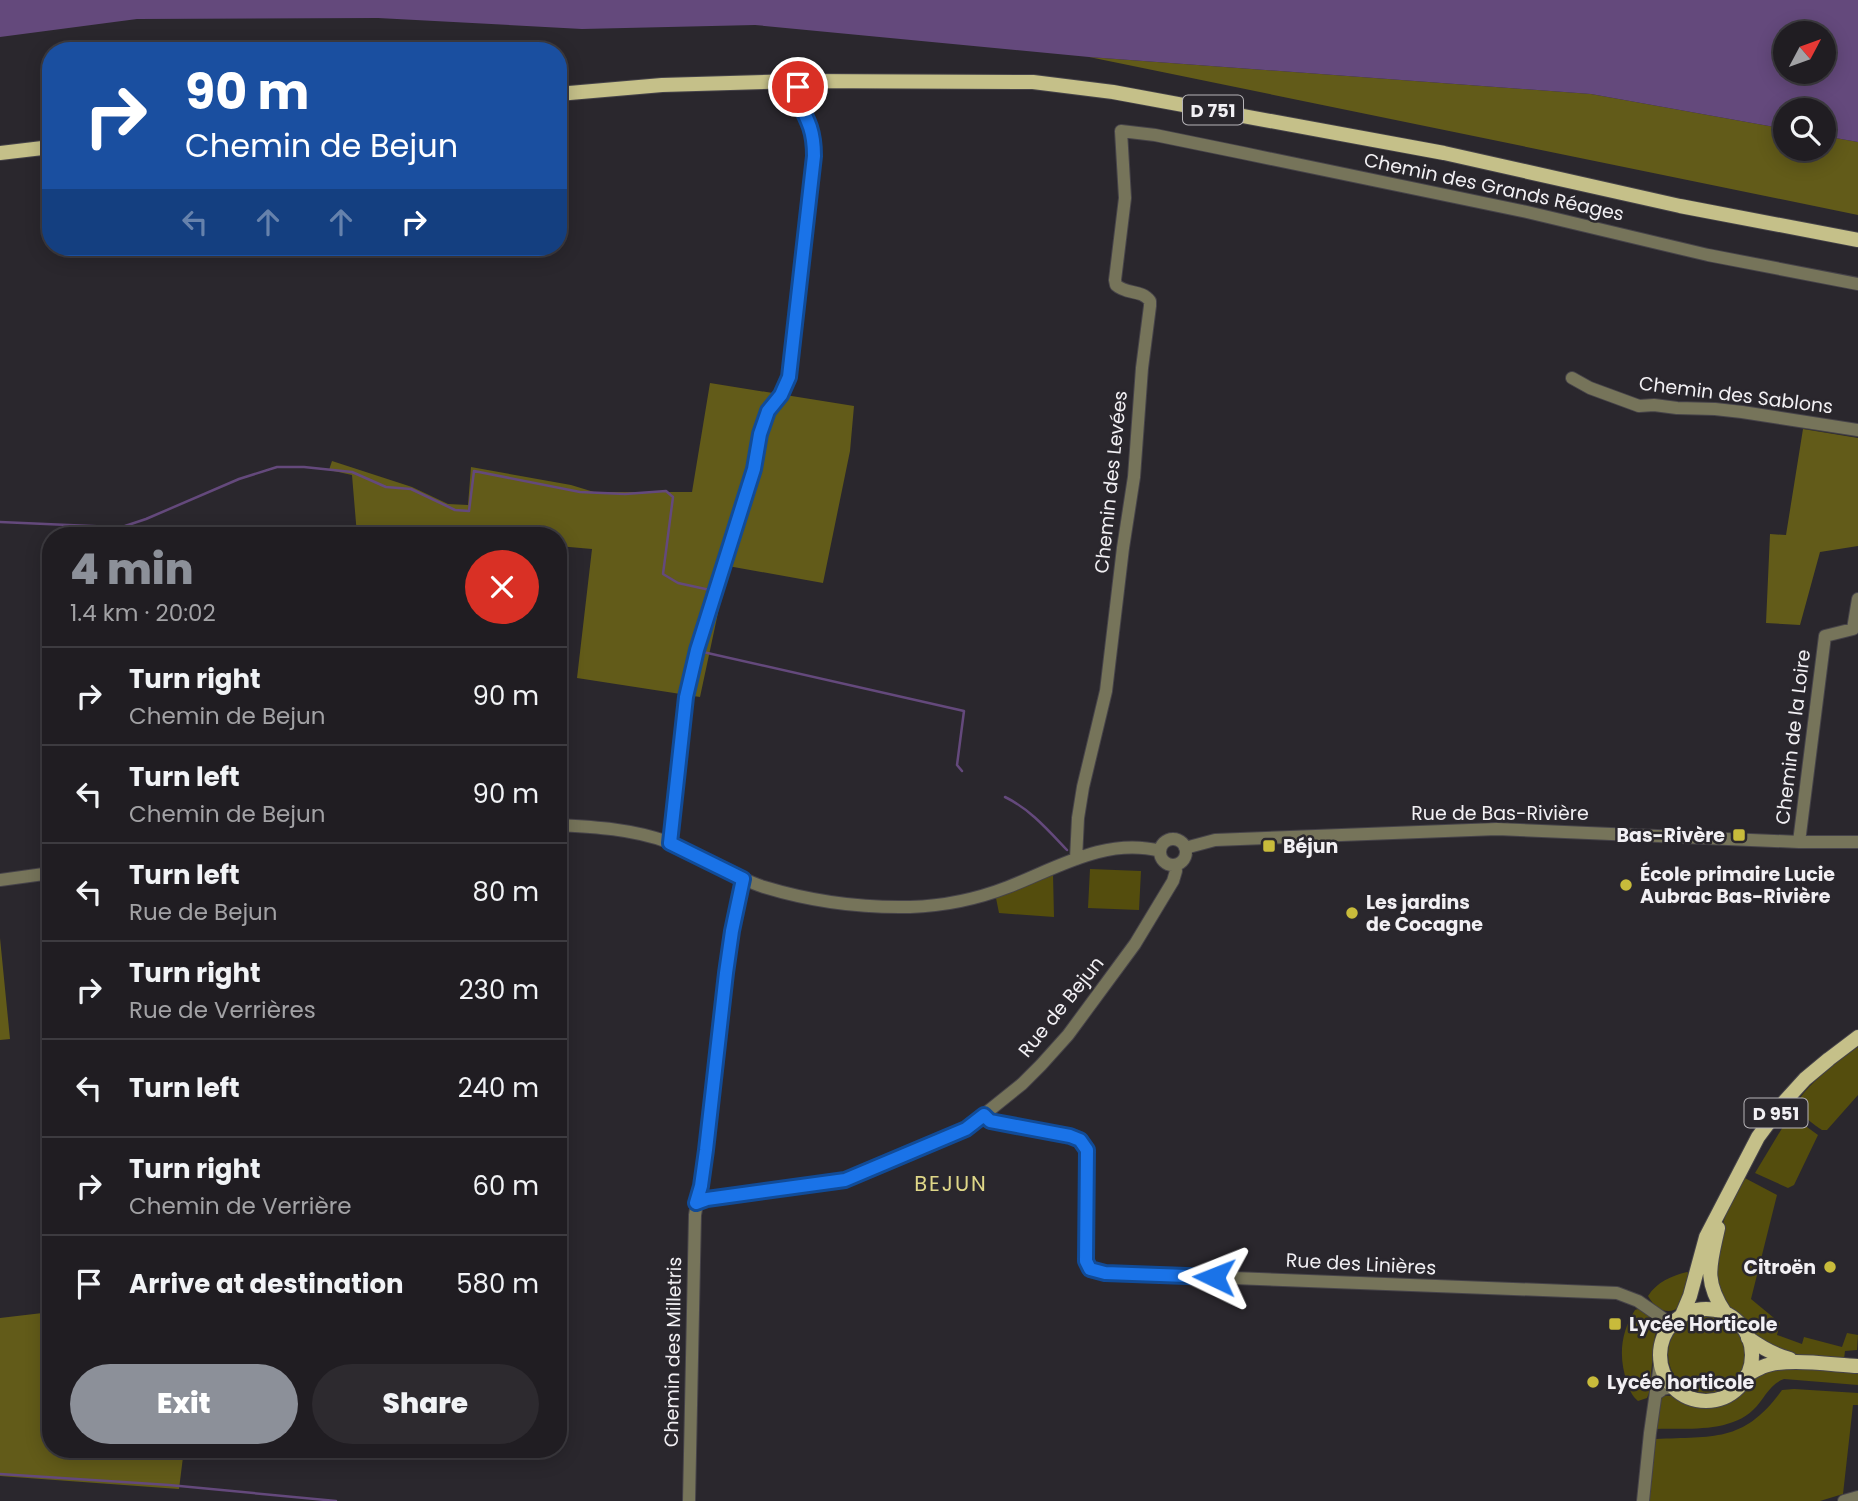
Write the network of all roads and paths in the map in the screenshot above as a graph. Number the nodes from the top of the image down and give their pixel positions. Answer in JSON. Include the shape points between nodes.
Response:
{"nodes":[{"id":1,"x":798,"y":81,"type":"junction"},
{"id":2,"x":567,"y":93,"type":"edge"},
{"id":3,"x":1121,"y":131,"type":"joint"},
{"id":4,"x":42,"y":148,"type":"edge"},
{"id":5,"x":0,"y":153,"type":"edge"},
{"id":6,"x":1858,"y":240,"type":"edge"},
{"id":7,"x":1858,"y":284,"type":"edge"},
{"id":8,"x":1572,"y":378,"type":"dead end"},
{"id":9,"x":1858,"y":430,"type":"edge"},
{"id":10,"x":1858,"y":599,"type":"edge"},
{"id":11,"x":567,"y":826,"type":"edge"},
{"id":12,"x":1799,"y":842,"type":"junction"},
{"id":13,"x":1858,"y":842,"type":"edge"},
{"id":14,"x":670,"y":843,"type":"junction"},
{"id":15,"x":1185,"y":848,"type":"junction"},
{"id":16,"x":1160,"y":851,"type":"junction"},
{"id":17,"x":1076,"y":859,"type":"junction"},
{"id":18,"x":1175,"y":865,"type":"junction"},
{"id":19,"x":42,"y":874,"type":"edge"},
{"id":20,"x":743,"y":879,"type":"junction"},
{"id":21,"x":0,"y":880,"type":"edge"},
{"id":22,"x":1858,"y":1037,"type":"edge"},
{"id":23,"x":984,"y":1115,"type":"junction"},
{"id":24,"x":696,"y":1203,"type":"junction"},
{"id":25,"x":1721,"y":1210,"type":"junction"},
{"id":26,"x":1725,"y":1313,"type":"junction"},
{"id":27,"x":1677,"y":1320,"type":"junction"},
{"id":28,"x":1748,"y":1338,"type":"junction"},
{"id":29,"x":1805,"y":1362,"type":"junction"},
{"id":30,"x":1660,"y":1364,"type":"junction"},
{"id":31,"x":1858,"y":1367,"type":"edge"},
{"id":32,"x":1747,"y":1375,"type":"junction"},
{"id":33,"x":1672,"y":1387,"type":"junction"},
{"id":34,"x":1656,"y":1394,"type":"junction"},
{"id":35,"x":1858,"y":1497,"type":"edge"},
{"id":36,"x":689,"y":1501,"type":"edge"},
{"id":37,"x":1643,"y":1501,"type":"edge"},
{"id":38,"x":1844,"y":1501,"type":"edge"}],
"edges":[{"from":1,"to":2,"type":"main road","number":"D 751"},
{"from":1,"to":6,"type":"main road","number":"D 751","via":[[1033,82],[1113,92],[1444,153]]},
{"from":1,"to":14,"type":"street","via":[[798,102],[809,126],[814,156],[789,377],[760,434],[754,469],[697,650],[686,697]]},
{"from":3,"to":7,"type":"street","name":"Chemin des Grands Réages"},
{"from":3,"to":17,"type":"street","name":"Chemin des Levées","via":[[1125,198],[1115,280],[1123,291],[1146,296],[1150,306],[1134,477],[1106,691],[1083,787]]},
{"from":4,"to":5,"type":"main road"},
{"from":8,"to":9,"type":"street","name":"Chemin des Sablons","via":[[1639,406],[1742,412]]},
{"from":10,"to":12,"type":"street","name":"Chemin de la Loire","via":[[1853,629],[1825,636]]},
{"from":11,"to":14,"type":"street","via":[[620,830]]},
{"from":12,"to":13,"type":"street","name":"Rue de Bas-Rivière"},
{"from":12,"to":15,"type":"street","name":"Rue de Bas-Rivière","via":[[1497,829],[1215,840]]},
{"from":14,"to":20,"type":"street"},
{"from":15,"to":16,"type":"street","via":[[1173,839],[1164,842]]},
{"from":15,"to":18,"type":"street","via":[[1185,857]]},
{"from":16,"to":17,"type":"street","via":[[1126,847]]},
{"from":16,"to":18,"type":"street","via":[[1164,862]]},
{"from":17,"to":20,"type":"street","via":[[952,904],[907,907],[823,900]]},
{"from":18,"to":23,"type":"street","name":"Rue de Bejun","via":[[1173,881],[1135,944],[1068,1035]]},
{"from":19,"to":21,"type":"street"},
{"from":20,"to":24,"type":"street","name":"Chemin des Milletris"},
{"from":22,"to":25,"type":"main road","number":"D 951","via":[[1784,1101],[1758,1137]]},
{"from":23,"to":24,"type":"street","name":"Rue de Bejun","via":[[966,1129],[845,1180]]},
{"from":23,"to":27,"type":"street","name":"Rue des Linières","via":[[990,1121],[1070,1136],[1087,1150],[1086,1261],[1090,1269],[1618,1293]]},
{"from":24,"to":36,"type":"street","name":"Chemin des Milletris"},
{"from":25,"to":26,"type":"main road","number":"D 951","via":[[1710,1276]]},
{"from":25,"to":27,"type":"main road","number":"D 951","via":[[1706,1237],[1690,1296]]},
{"from":26,"to":27,"type":"main road","via":[[1703,1309]]},
{"from":26,"to":28,"type":"main road"},
{"from":27,"to":30,"type":"main road","via":[[1663,1336]]},
{"from":28,"to":29,"type":"main road","via":[[1765,1351]]},
{"from":28,"to":32,"type":"main road","via":[[1751,1357]]},
{"from":29,"to":31,"type":"main road"},
{"from":29,"to":32,"type":"main road","via":[[1776,1363]]},
{"from":30,"to":33,"type":"main road"},
{"from":30,"to":34,"type":"street"},
{"from":32,"to":33,"type":"main road","via":[[1719,1399],[1694,1399]]},
{"from":33,"to":34,"type":"street"},
{"from":34,"to":37,"type":"street"},
{"from":35,"to":38,"type":"street"}]}
